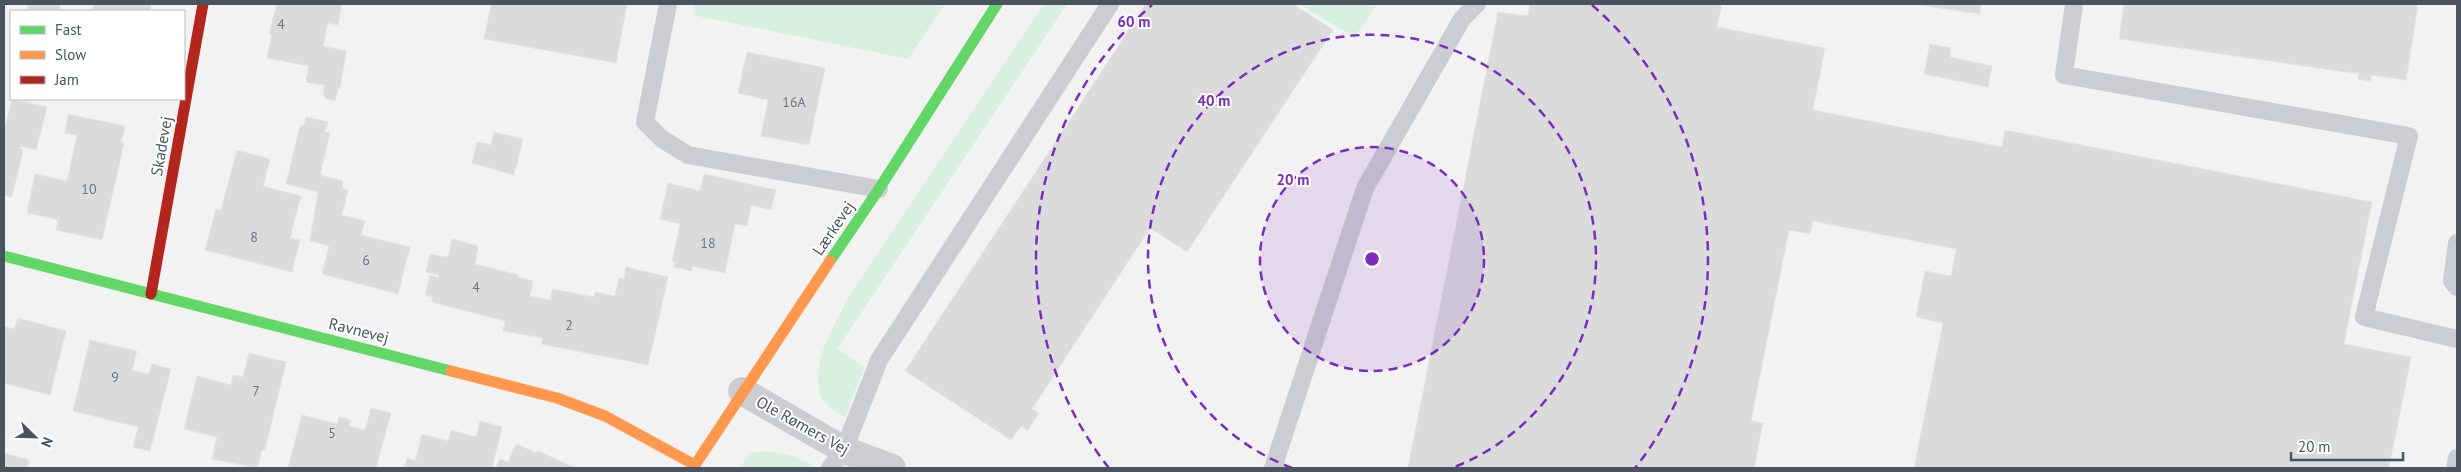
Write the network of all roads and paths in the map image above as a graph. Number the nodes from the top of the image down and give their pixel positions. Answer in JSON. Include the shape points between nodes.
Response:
{"nodes":[{"id":1,"x":203,"y":4,"type":"edge"},
{"id":2,"x":668,"y":4,"type":"edge"},
{"id":3,"x":997,"y":4,"type":"edge"},
{"id":4,"x":1110,"y":4,"type":"edge"},
{"id":5,"x":1477,"y":4,"type":"edge"},
{"id":6,"x":2074,"y":4,"type":"edge"},
{"id":7,"x":879,"y":189,"type":"junction"},
{"id":8,"x":2457,"y":243,"type":"edge"},
{"id":9,"x":4,"y":256,"type":"edge"},
{"id":10,"x":2457,"y":287,"type":"edge"},
{"id":11,"x":151,"y":294,"type":"junction"},
{"id":12,"x":2457,"y":339,"type":"edge"},
{"id":13,"x":742,"y":391,"type":"junction"},
{"id":14,"x":2457,"y":458,"type":"edge"},
{"id":15,"x":837,"y":459,"type":"edge"},
{"id":16,"x":694,"y":467,"type":"edge"},
{"id":17,"x":892,"y":468,"type":"edge"},
{"id":18,"x":1273,"y":468,"type":"edge"},
{"id":19,"x":2455,"y":468,"type":"edge"}],
"edges":[{"from":1,"to":11,"type":"street","name":"Skadevej"},
{"from":2,"to":7,"type":"lane","via":[[645,122],[662,139],[688,155]]},
{"from":3,"to":7,"type":"street","name":"Lærkevej"},
{"from":4,"to":15,"type":"lane","via":[[879,360]]},
{"from":5,"to":18,"type":"lane","via":[[1462,19],[1365,188]]},
{"from":6,"to":12,"type":"lane","via":[[2064,75],[2409,136],[2364,317]]},
{"from":7,"to":13,"type":"street","name":"Lærkevej"},
{"from":8,"to":10,"type":"lane","via":[[2452,281]]},
{"from":9,"to":11,"type":"street","name":"Ravnevej"},
{"from":11,"to":16,"type":"street","name":"Ravnevej","via":[[557,398],[605,416]]},
{"from":13,"to":15,"type":"street","name":"Ole Rømers Vej"},
{"from":13,"to":16,"type":"street","name":"Lærkevej"},
{"from":14,"to":19,"type":"lane"},
{"from":15,"to":17,"type":"street","name":"Ole Rømers Vej"}]}
